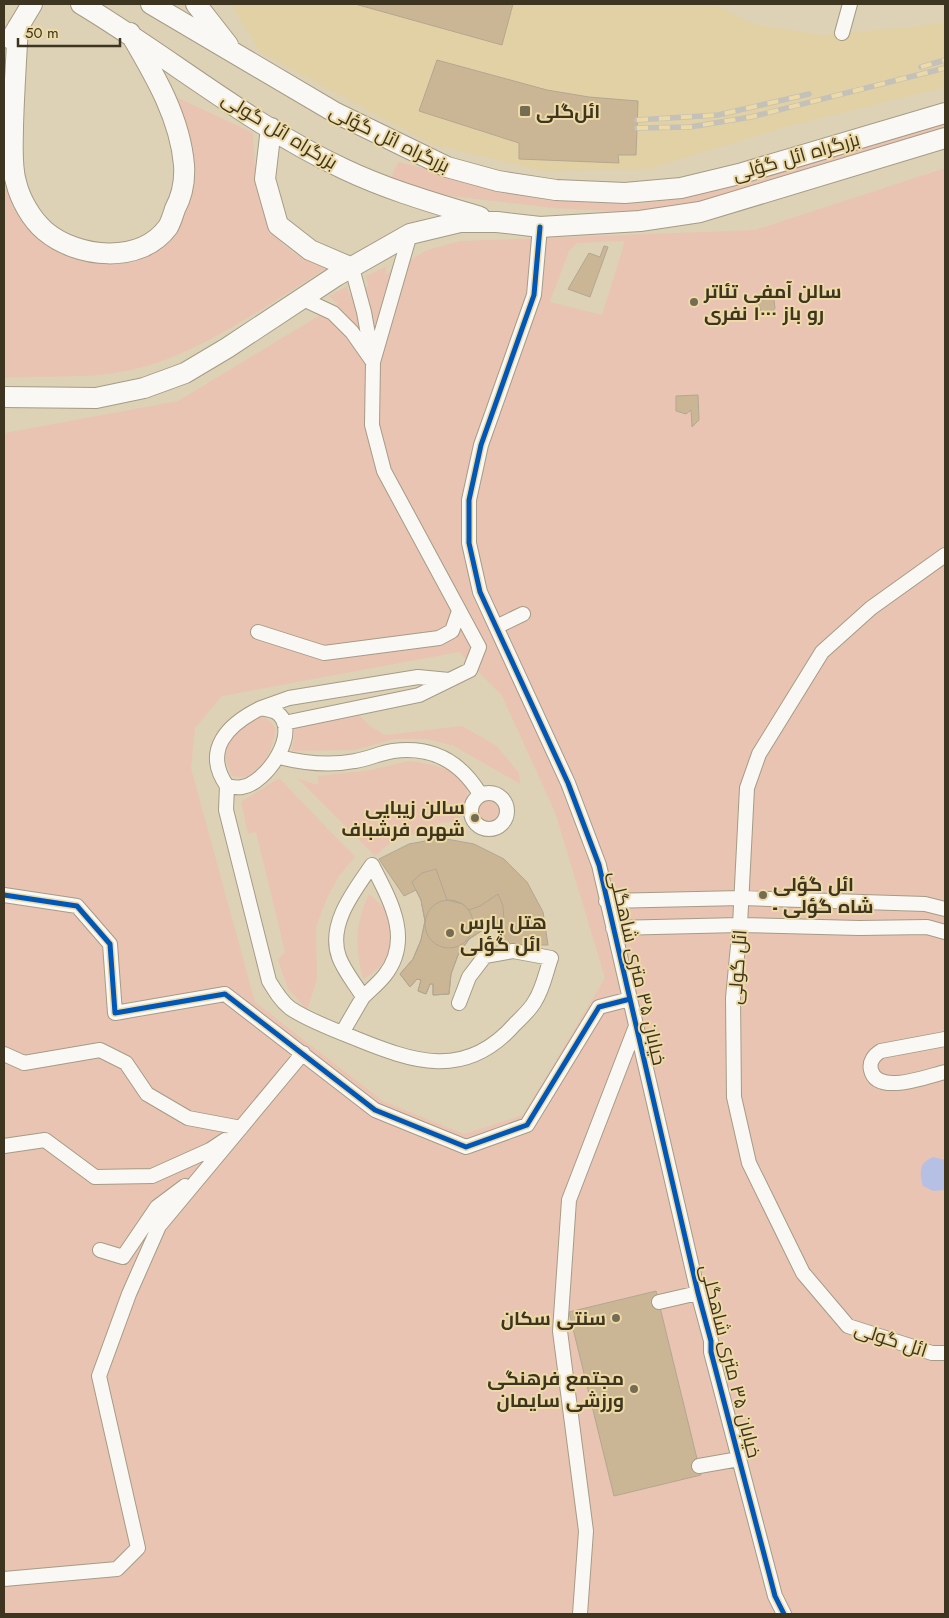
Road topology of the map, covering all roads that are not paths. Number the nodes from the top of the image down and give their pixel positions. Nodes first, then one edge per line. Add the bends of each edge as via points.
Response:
1 (81, 4) edge
2 (150, 4) edge
3 (196, 4) edge
4 (850, 4) edge
5 (31, 5) edge
6 (18, 27) junction
7 (130, 33) junction
8 (842, 33) dead end
9 (4, 51) edge
10 (237, 56) junction
11 (945, 113) edge
12 (271, 128) junction
13 (945, 138) edge
14 (497, 222) junction
15 (540, 227) junction
16 (410, 234) junction
17 (352, 268) junction
18 (303, 299) junction
19 (373, 362) junction
20 (4, 397) edge
21 (945, 556) edge
22 (459, 611) junction
23 (523, 614) dead end
24 (496, 626) junction
25 (258, 632) dead end
26 (450, 680) junction
27 (261, 708) junction
28 (284, 723) junction
29 (279, 757) junction
30 (227, 786) junction
31 (480, 794) dead end
32 (4, 895) edge
33 (742, 898) junction
34 (606, 901) junction
35 (945, 909) edge
36 (740, 925) junction
37 (613, 928) junction
38 (945, 932) edge
39 (363, 997) junction
40 (630, 999) junction
41 (459, 1003) dead end
42 (636, 1026) junction
43 (342, 1033) junction
44 (945, 1039) edge
45 (303, 1053) junction
46 (4, 1054) edge
47 (945, 1072) edge
48 (241, 1128) junction
49 (4, 1146) edge
50 (209, 1166) junction
51 (100, 1250) dead end
52 (698, 1294) junction
53 (659, 1302) dead end
54 (945, 1353) edge
55 (739, 1459) junction
56 (699, 1466) dead end
57 (4, 1579) edge
58 (580, 1614) edge
59 (784, 1614) edge

1 - 7 highway, بزرگراه ائل گولی
2 - 10 highway, بزرگراه ائل گؤلی
3 - 10 highway
4 - 8 street
5 - 6 highway
6 - 7 highway via 12,154 15,182 25,205 44,230 67,244 93,253 122,253 147,245 168,227 181,197 184,166 171,115 160,83
6 - 9 highway
7 - 12 highway, بزرگراه ائل گولی
10 - 11 highway, بزرگراه ائل گؤلی via 336,113 447,168 498,181 556,190 625,193 681,188
12 - 14 highway, بزرگراه ائل گولی via 344,169 414,197
12 - 17 highway via 265,179 278,225 310,250
13 - 15 highway, بزرگراه ائل گؤلی via 700,212 640,221
14 - 15 highway, بزرگراه ائل گؤلی
14 - 16 highway, بزرگراه ائل گؤلی via 460,222
15 - 24 street, خیابان ۳۵ متری شاهگلی via 534,295 482,445 469,500 470,543 480,592
16 - 17 highway, بزرگراه ائل گؤلی
16 - 19 street
17 - 18 highway, بزرگراه ائل گؤلی
17 - 19 street
18 - 19 street via 333,313 352,332
18 - 20 highway, بزرگراه ائل گؤلی via 185,373 144,388 96,398
19 - 22 street via 372,425 384,471
21 - 33 street, ائل گولی via 871,608 822,652 759,754 747,788
22 - 25 street via 452,631 439,638 324,653
22 - 26 street via 479,647 470,670
23 - 24 street
24 - 34 street, خیابان ۳۵ متری شاهگلی via 568,783 599,865
26 - 27 street via 418,677 289,698
26 - 28 street via 419,695
27 - 28 street via 276,712
27 - 30 street via 241,717 224,734 217,755 218,774
28 - 29 street
29 - 30 street via 264,774 244,788
29 - 31 street via 297,762 354,762 392,751 418,750 446,758 469,776
30 - 43 street via 226,810 269,981 291,1008
32 - 45 street via 77,906 110,944 115,1013 225,994
33 - 34 street
33 - 35 street via 925,904
33 - 36 street, ائل گولی
34 - 37 street, خیابان ۳۵ متری شاهگلی
36 - 37 street
36 - 38 street via 927,926
36 - 54 street, ائل گولی via 733,998 734,1097 749,1163 803,1273 848,1326 932,1353
37 - 40 street, خیابان ۳۵ متری شاهگلی
39 - 39 street via 386,974 396,954 399,932 391,903 372,865 345,905 337,933 338,956
39 - 43 street
40 - 42 street, خیابان ۳۵ متری شاهگلی
40 - 45 street via 599,1007 527,1125 466,1147 375,1110
41 - 43 street via 468,977 485,956 514,951 551,958 535,1001 504,1037 472,1058 417,1060
42 - 52 street, خیابان ۳۵ متری شاهگلی
42 - 58 street via 569,1200 560,1331 586,1531
44 - 47 street via 881,1050 871,1064 876,1080 887,1084
45 - 48 street
46 - 48 street via 24,1062 100,1050 126,1063 147,1094 188,1118
48 - 49 street via 210,1150 152,1176 95,1176 45,1140
48 - 50 street
50 - 51 street via 157,1207 122,1257
50 - 57 street via 159,1226 129,1294 99,1376 138,1548 116,1569
52 - 53 street
52 - 55 street, خیابان ۳۵ متری شاهگلی
55 - 56 street
55 - 59 street, خیابان ۳۵ متری شاهگلی via 775,1596

